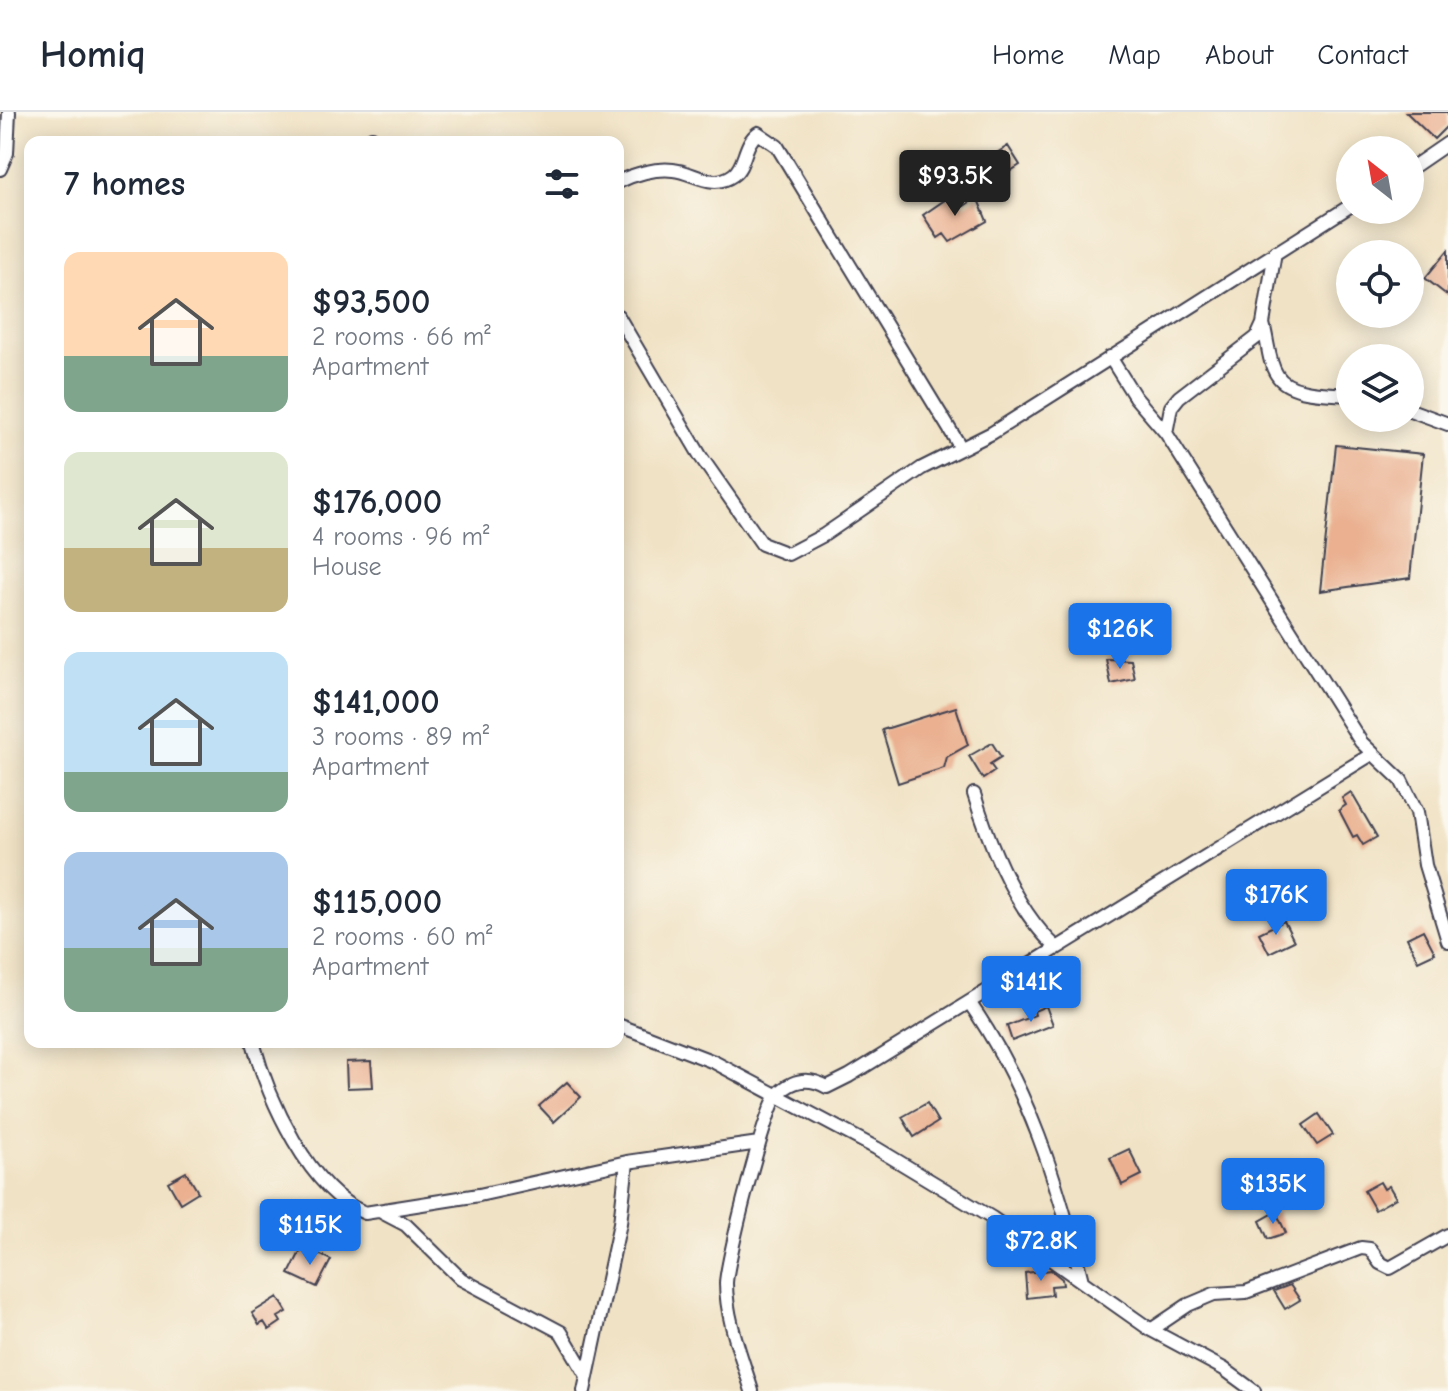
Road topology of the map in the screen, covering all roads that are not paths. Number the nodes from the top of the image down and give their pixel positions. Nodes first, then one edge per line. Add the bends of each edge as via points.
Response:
1 (9, 112) edge
2 (1448, 143) edge
3 (1424, 159) edge
4 (0, 169) edge
5 (624, 180) edge
6 (1336, 215) edge
7 (1275, 252) junction
8 (1263, 324) junction
9 (624, 326) edge
10 (1110, 357) junction
11 (1336, 394) edge
12 (1424, 415) edge
13 (1448, 424) edge
14 (1166, 433) junction
15 (961, 448) junction
16 (1372, 754) junction
17 (974, 794) dead end
18 (1448, 941) edge
19 (1057, 948) junction
20 (969, 1002) junction
21 (624, 1027) edge
22 (255, 1048) edge
23 (776, 1096) junction
24 (759, 1143) junction
25 (627, 1162) junction
26 (381, 1212) junction
27 (1448, 1235) edge
28 (1082, 1281) junction
29 (1151, 1330) junction
30 (587, 1376) junction
31 (584, 1391) edge
32 (752, 1391) edge
33 (1254, 1391) edge

1 - 4 street via 7,153
2 - 3 street
5 - 15 street via 661,170 715,182 725,179 736,173 750,139 758,133 767,136
6 - 7 street
7 - 8 street
7 - 10 street
8 - 11 street via 1275,373 1282,381
8 - 14 street via 1257,337 1179,397 1171,407
9 - 15 street via 701,457 762,544 776,552 800,548
10 - 14 street
10 - 15 street
12 - 13 street
14 - 16 street via 1285,617 1339,712
16 - 18 street via 1401,780 1417,812 1425,865
16 - 19 street
17 - 19 street via 1017,893
19 - 20 street
20 - 23 street via 833,1085 806,1079
20 - 28 street via 1033,1119 1062,1198
21 - 23 street via 714,1062
22 - 26 street via 270,1089 325,1187 348,1206
23 - 24 street
23 - 28 street via 941,1186
24 - 25 street
24 - 32 street via 726,1287
25 - 26 street
25 - 30 street via 620,1223
26 - 30 street via 406,1225 461,1279 561,1332
27 - 29 street via 1390,1268 1370,1249 1361,1248 1246,1292 1214,1294
28 - 29 street
29 - 33 street
30 - 31 street

